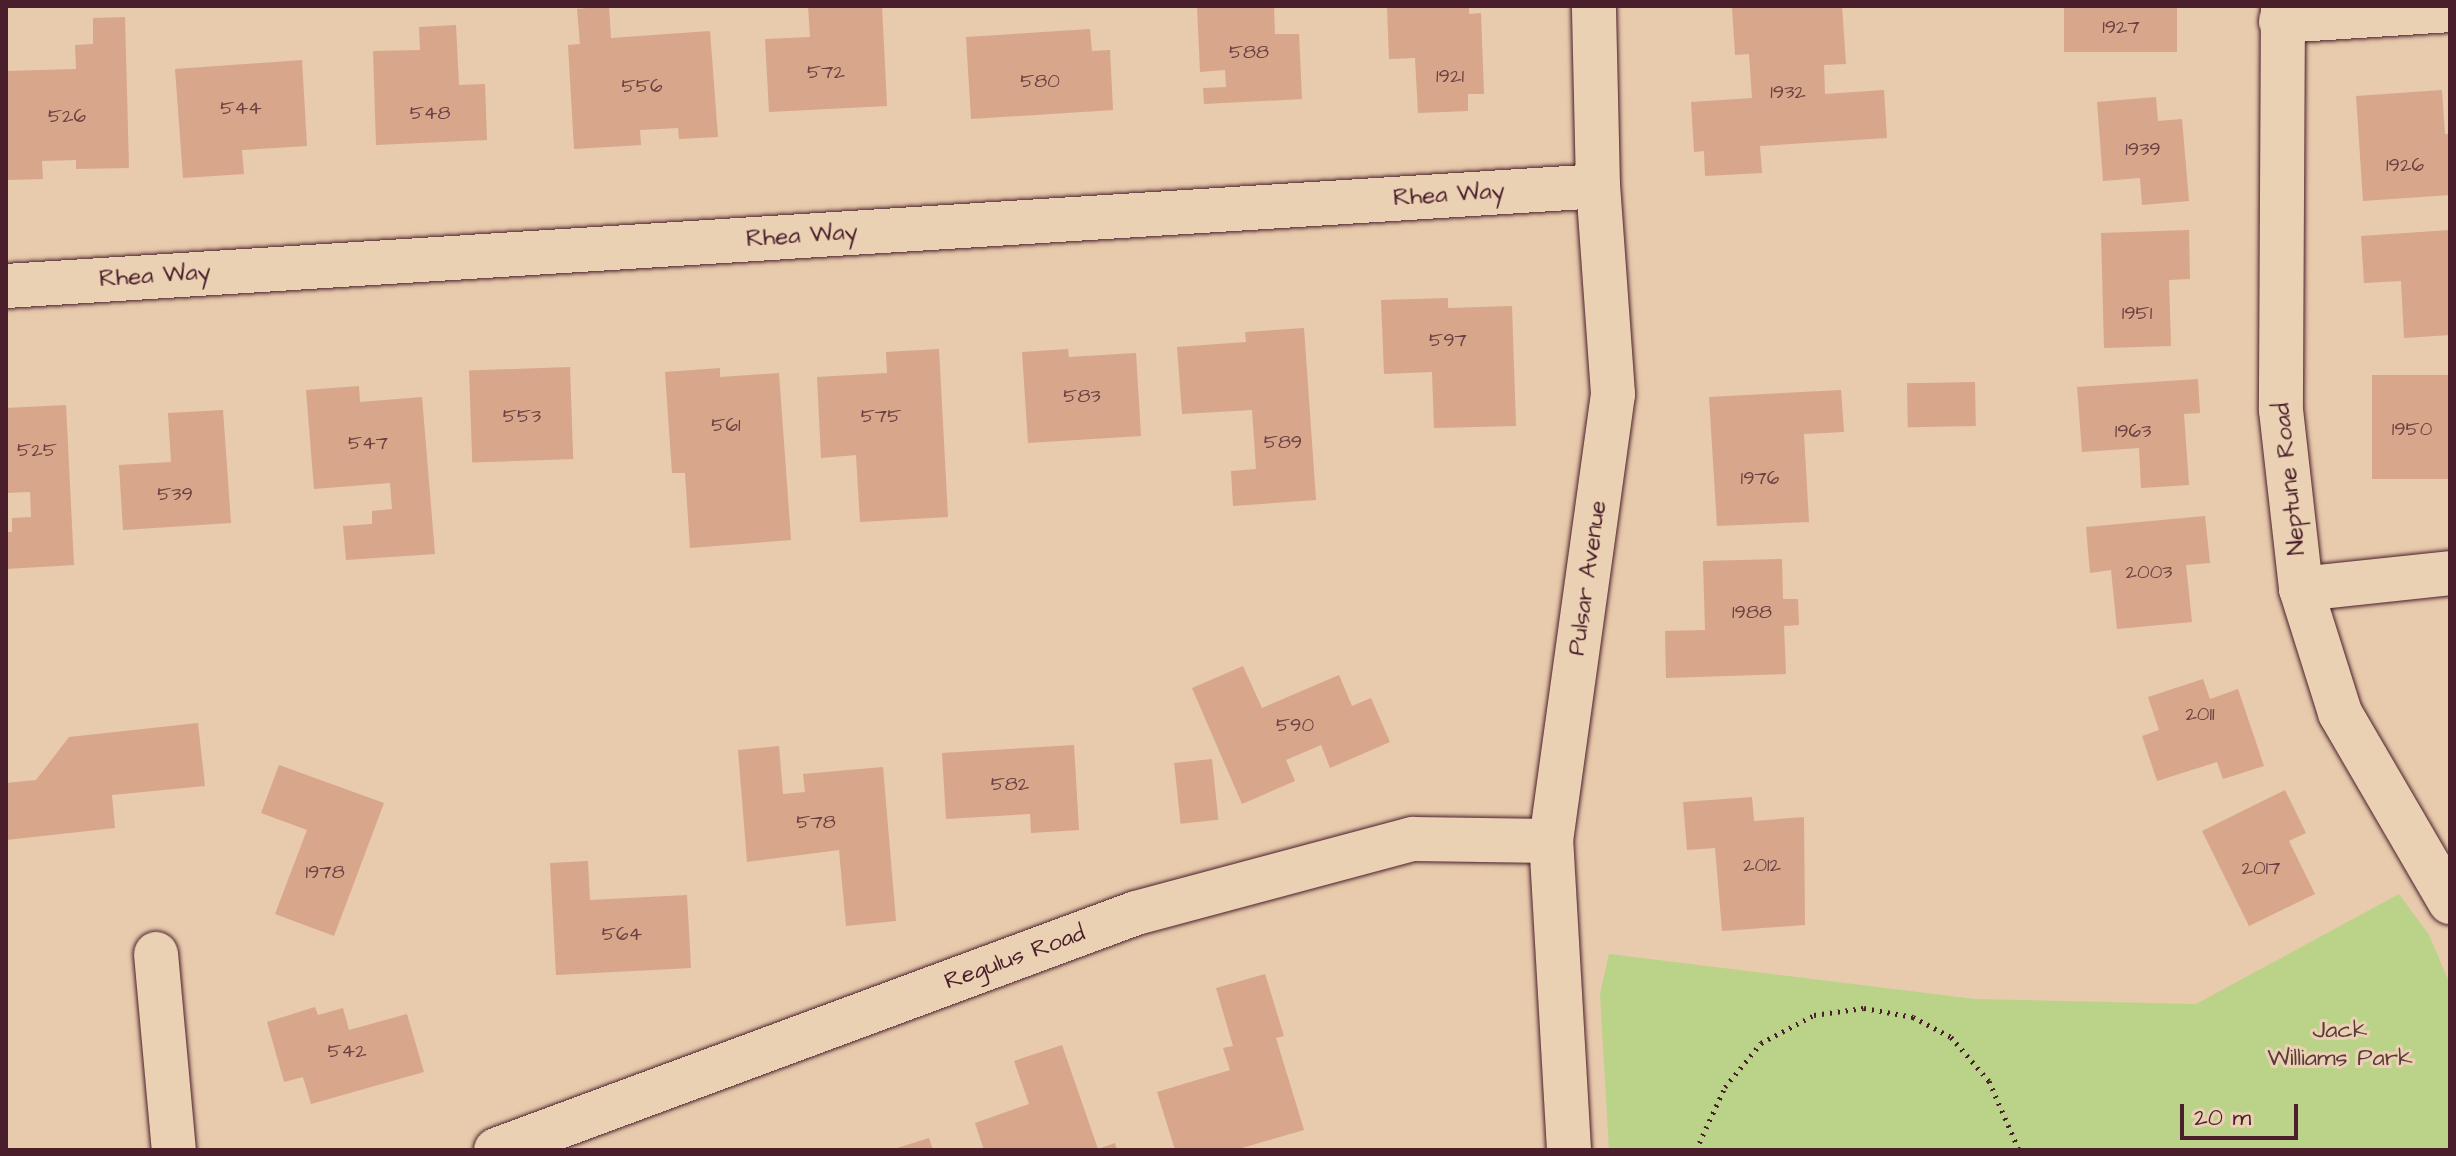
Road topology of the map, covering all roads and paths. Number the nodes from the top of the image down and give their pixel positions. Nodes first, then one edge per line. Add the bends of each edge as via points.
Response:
1 (1594, 6) edge
2 (2450, 10) edge
3 (2278, 11) edge
4 (1598, 186) junction
5 (6, 286) edge
6 (2450, 573) edge
7 (2301, 589) junction
8 (1551, 841) junction
9 (2450, 902) edge
10 (156, 954) dead end
11 (174, 1150) edge
12 (496, 1150) edge
13 (1569, 1150) edge
14 (1696, 1150) edge
15 (2019, 1150) edge

1 - 4 street, Pulsar Avenue
2 - 3 street
3 - 7 street, Neptune Road via 2281,410
4 - 5 street, Rhea Way
4 - 8 street, Pulsar Avenue via 1613,394
6 - 7 street
7 - 9 street, Neptune Road via 2340,713
8 - 12 street, Regulus Road via 1413,839 1136,913
8 - 13 street, Pulsar Avenue
10 - 11 street
14 - 15 path via 1725,1087 1761,1043 1814,1015 1864,1008 1913,1017 1951,1037 1989,1081

